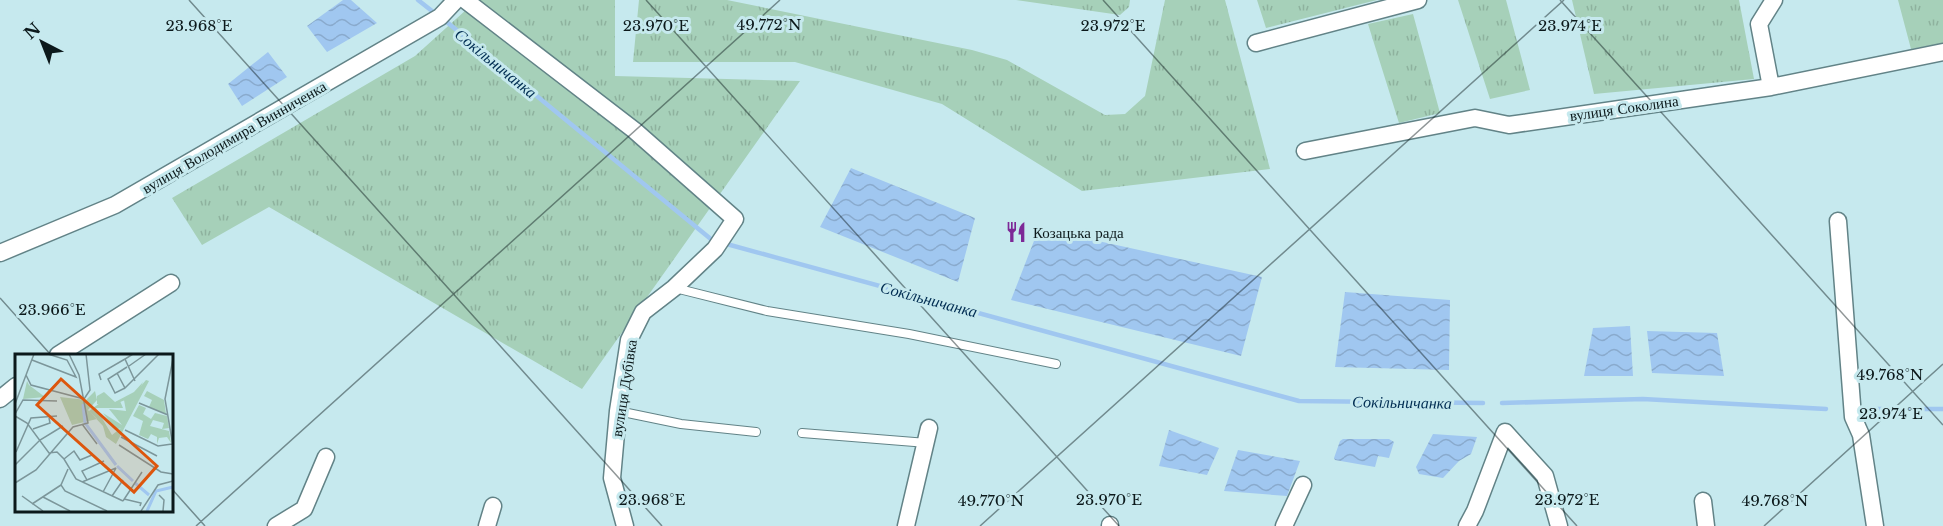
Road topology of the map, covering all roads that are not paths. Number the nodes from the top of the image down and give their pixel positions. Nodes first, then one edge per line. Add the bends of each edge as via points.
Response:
1 (456, 0) edge
2 (465, 0) edge
3 (1418, 0) edge
4 (1774, 0) edge
5 (1256, 43) dead end
6 (1943, 52) edge
7 (1771, 87) junction
8 (1305, 151) dead end
9 (1838, 221) dead end
10 (0, 253) edge
11 (171, 283) dead end
12 (674, 288) junction
13 (60, 354) edge
14 (1056, 364) dead end
15 (15, 387) edge
16 (0, 399) edge
17 (618, 411) junction
18 (756, 432) dead end
19 (802, 432) dead end
20 (928, 436) joint
21 (326, 457) dead end
22 (1303, 485) dead end
23 (1703, 501) dead end
24 (493, 506) dead end
25 (276, 526) edge
26 (487, 526) edge
27 (625, 526) edge
28 (906, 526) edge
29 (1284, 526) edge
30 (1467, 526) edge
31 (1559, 526) edge
32 (1706, 526) edge
33 (1875, 526) edge

1 - 10 street, вулиця Володимира Винниченка via 440,17 115,205
2 - 12 street, вулиця Дубівка via 634,130 735,219 718,245
3 - 5 street
4 - 7 street via 1759,24
6 - 7 street, вулиця Соколина
7 - 8 street, вулиця Соколина via 1509,125 1476,118
9 - 33 street via 1853,417 1861,435
11 - 13 street
12 - 14 lane via 767,311
12 - 17 street, вулиця Дубівка via 643,312 629,340
15 - 16 street
17 - 18 lane via 681,424
17 - 27 street, вулиця Дубівка via 612,478
19 - 20 lane
20 - 28 street
21 - 25 street via 304,509
22 - 29 street
23 - 32 street
24 - 26 street
30 - 31 street via 1505,432 1545,476

